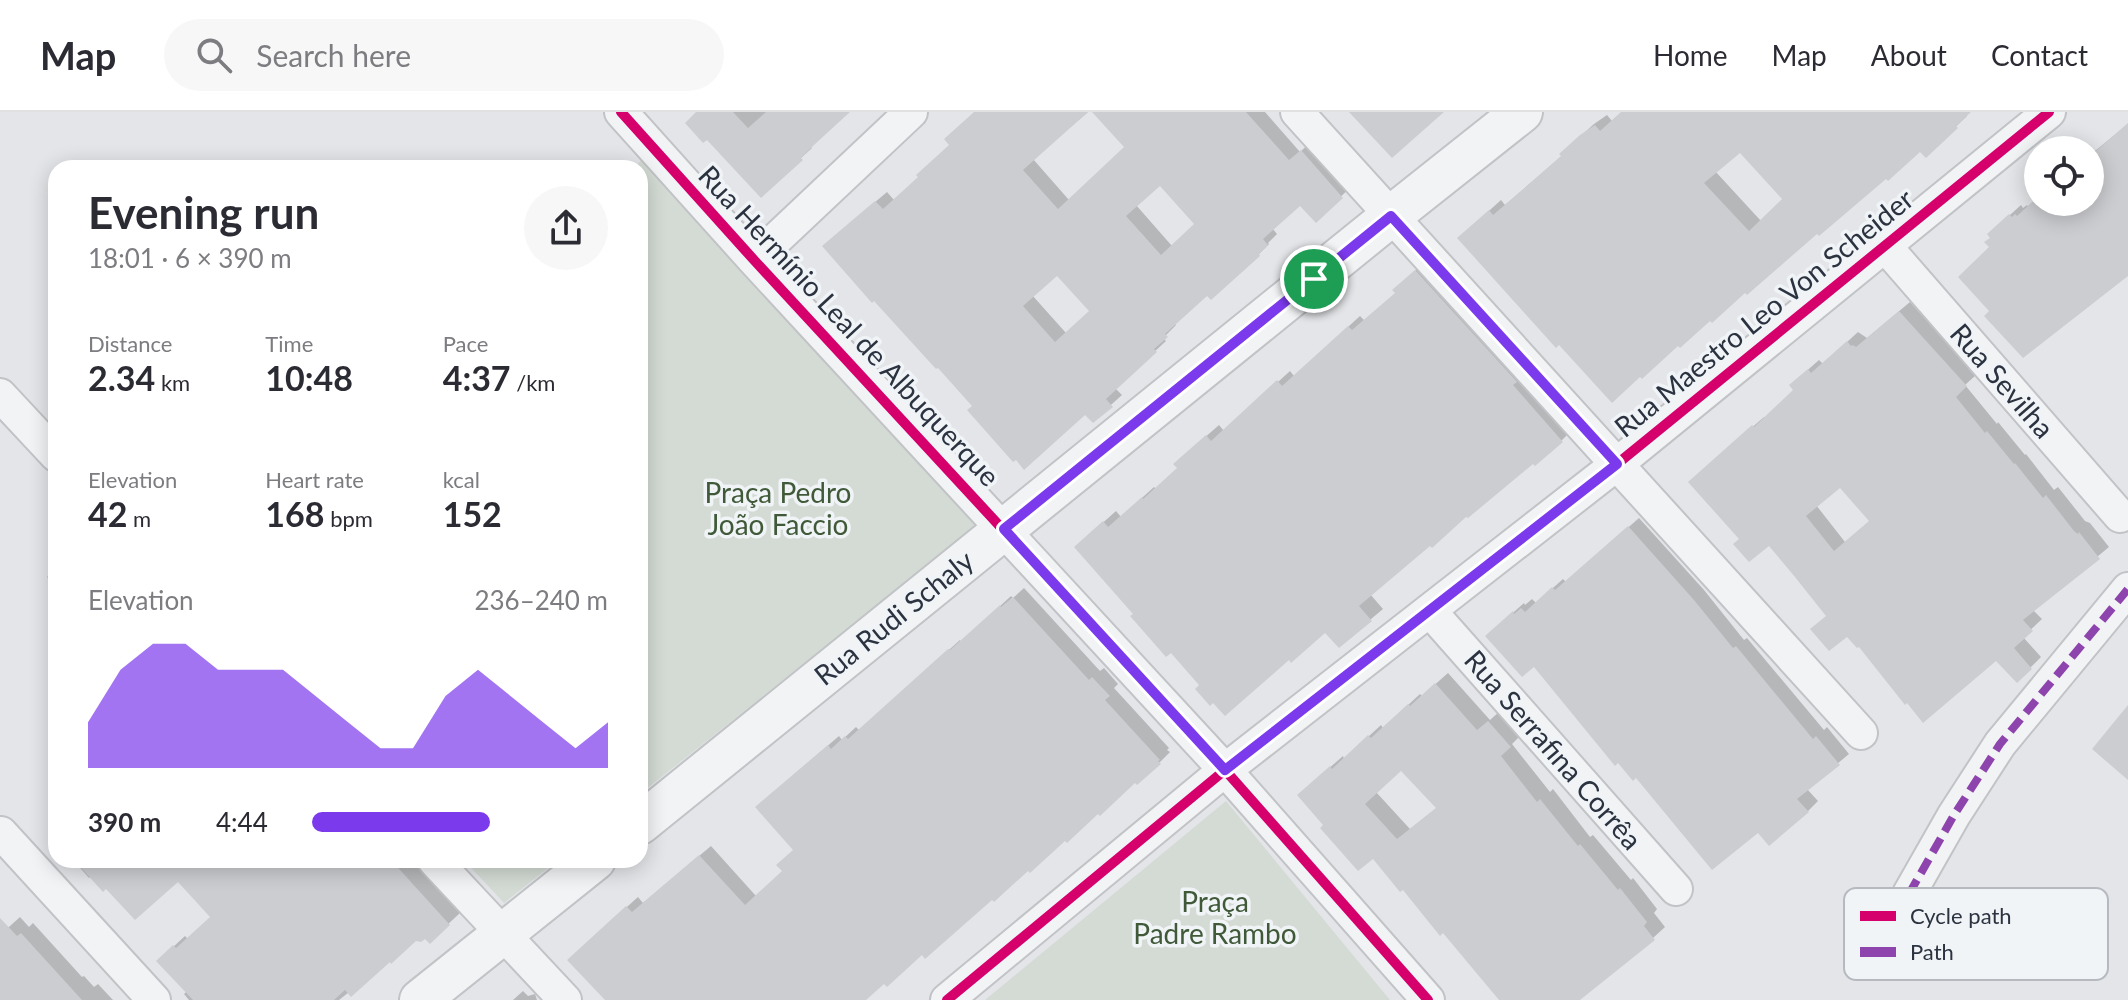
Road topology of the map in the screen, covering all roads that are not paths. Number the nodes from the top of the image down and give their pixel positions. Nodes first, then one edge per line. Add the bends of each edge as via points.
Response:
1 (621, 112) edge
2 (911, 112) edge
3 (1297, 112) edge
4 (1522, 112) edge
5 (2049, 112) edge
6 (1391, 216) junction
7 (1885, 246) junction
8 (754, 260) junction
9 (0, 395) edge
10 (48, 446) edge
11 (1617, 464) junction
12 (2120, 516) dead end
13 (1004, 529) junction
14 (2128, 589) edge
15 (1430, 611) junction
16 (1861, 733) dead end
17 (1225, 770) junction
18 (648, 818) edge
19 (1, 833) edge
20 (441, 868) edge
21 (585, 868) edge
22 (1912, 888) edge
23 (1676, 889) dead end
24 (503, 934) junction
25 (154, 1000) edge
26 (420, 1000) edge
27 (565, 1000) edge
28 (947, 1000) edge
29 (1428, 1000) edge

1 - 8 street, Rua Hermínio Leal de Albuquerque
2 - 8 street
3 - 6 street
4 - 6 street, Rua Rudi Schaly
5 - 7 street, Rua Maestro Leo Von Scheider
6 - 11 street
6 - 13 street, Rua Rudi Schaly
7 - 11 street, Rua Maestro Leo Von Scheider
7 - 12 street, Rua Sevilha
8 - 13 street, Rua Hermínio Leal de Albuquerque
9 - 10 street
11 - 15 street, Rua Maestro Leo Von Scheider
11 - 16 street
13 - 17 street, Rua Hermínio Leal de Albuquerque
13 - 18 street, Rua Rudi Schaly
14 - 22 street via 2000,744
15 - 17 street, Rua Maestro Leo Von Scheider
15 - 23 street, Rua Serrafina Corrêa
17 - 28 street, Rua Maestro Leo Von Scheider
17 - 29 street, Rua Hermínio Leal de Albuquerque
19 - 25 street
20 - 24 street
21 - 24 street
24 - 26 street
24 - 27 street

